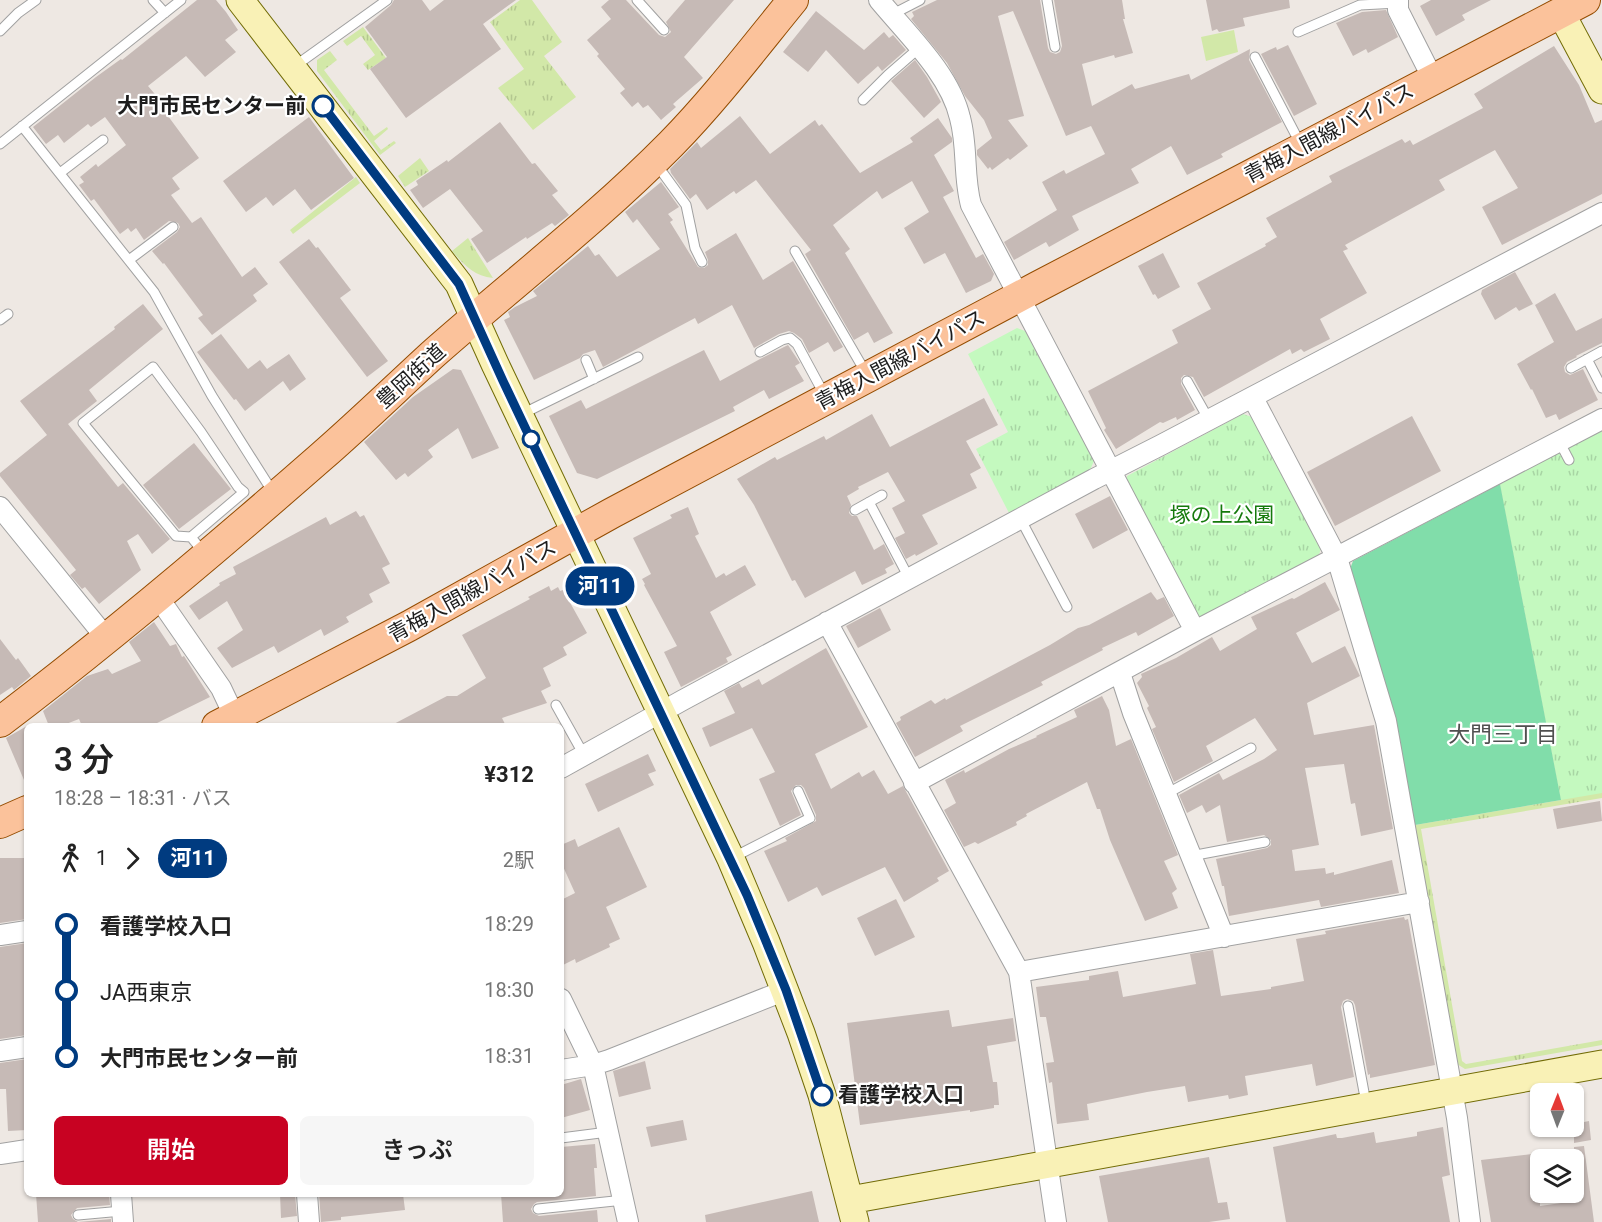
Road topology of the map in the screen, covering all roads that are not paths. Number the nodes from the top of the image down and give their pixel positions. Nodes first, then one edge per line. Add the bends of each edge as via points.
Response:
1 (36, 0) edge
2 (153, 0) edge
3 (181, 0) edge
4 (240, 0) edge
5 (387, 0) edge
6 (637, 0) edge
7 (793, 0) edge
8 (920, 0) edge
9 (1047, 0) edge
10 (1398, 1) edge
11 (1573, 6) edge
12 (885, 7) edge
13 (165, 13) junction
14 (664, 30) dead end
15 (0, 31) edge
16 (1298, 32) dead end
17 (1055, 47) dead end
18 (919, 48) junction
19 (1255, 57) dead end
20 (293, 68) junction
21 (1433, 79) junction
22 (1602, 90) edge
23 (863, 100) dead end
24 (22, 126) junction
25 (103, 140) dead end
26 (0, 144) edge
27 (1302, 147) junction
28 (654, 161) junction
29 (60, 173) junction
30 (1602, 213) edge
31 (173, 227) dead end
32 (795, 251) dead end
33 (129, 260) junction
34 (702, 262) dead end
35 (1019, 297) junction
36 (474, 317) junction
37 (1602, 351) edge
38 (760, 352) dead end
39 (638, 357) dead end
40 (586, 360) dead end
41 (1587, 360) junction
42 (1571, 368) dead end
43 (868, 377) junction
44 (594, 379) junction
45 (1187, 381) dead end
46 (1602, 388) edge
47 (1253, 398) junction
48 (827, 399) junction
49 (519, 416) junction
50 (1602, 419) edge
51 (1209, 420) junction
52 (1559, 441) junction
53 (1569, 460) dead end
54 (1111, 471) junction
55 (882, 495) dead end
56 (257, 500) junction
57 (869, 502) junction
58 (0, 507) edge
59 (855, 510) dead end
60 (1020, 518) junction
61 (576, 534) junction
62 (199, 546) junction
63 (1337, 558) junction
64 (909, 578) junction
65 (158, 597) junction
66 (1068, 607) dead end
67 (827, 622) junction
68 (1195, 631) junction
69 (107, 639) junction
70 (1120, 673) junction
71 (556, 705) dead end
72 (661, 713) junction
73 (1, 718) edge
74 (231, 723) edge
75 (1251, 748) dead end
76 (584, 756) junction
77 (564, 766) edge
78 (914, 783) junction
79 (798, 791) dead end
80 (1166, 794) junction
81 (24, 812) edge
82 (0, 823) edge
83 (1265, 842) dead end
84 (1191, 856) junction
85 (730, 859) junction
86 (1419, 902) junction
87 (24, 931) edge
88 (0, 934) edge
89 (1224, 937) junction
90 (1018, 972) junction
91 (786, 990) junction
92 (564, 1005) edge
93 (1348, 1006) dead end
94 (24, 1047) edge
95 (0, 1051) edge
96 (1602, 1064) edge
97 (593, 1065) junction
98 (564, 1070) edge
99 (1452, 1090) junction
100 (1366, 1106) junction
101 (608, 1132) junction
102 (564, 1138) edge
103 (24, 1150) edge
104 (0, 1154) edge
105 (1047, 1164) junction
106 (307, 1197) edge
107 (624, 1200) junction
108 (122, 1209) edge
109 (538, 1209) dead end
110 (853, 1211) edge
111 (78, 1215) dead end
112 (309, 1222) edge
113 (628, 1222) edge
114 (1056, 1222) edge
115 (1470, 1222) edge

1 - 15 lane
2 - 13 lane
3 - 13 lane
4 - 20 main road
5 - 20 lane
6 - 14 lane
7 - 28 main road, 豊岡街道 via 726,83
8 - 12 lane
9 - 17 lane
10 - 16 lane via 1360,5
10 - 21 street via 1398,10
11 - 21 main road, 青梅入間線バイパス
11 - 22 main road
12 - 18 street
13 - 24 lane
18 - 23 lane
18 - 35 street via 956,103 965,140 971,204
19 - 27 lane
20 - 36 main road via 459,284
21 - 27 main road, 青梅入間線バイパス
24 - 26 lane
24 - 29 lane
25 - 29 lane
27 - 35 main road, 青梅入間線バイパス
28 - 34 lane via 686,205
28 - 36 main road, 豊岡街道 via 523,279
29 - 33 lane
30 - 47 street
31 - 33 lane
32 - 43 lane
33 - 56 lane via 154,292 206,387
35 - 43 main road, 青梅入間線バイパス
35 - 54 street
36 - 49 main road
36 - 56 main road, 豊岡街道 via 336,444
37 - 41 lane
38 - 48 lane via 790,338
39 - 44 lane
40 - 44 lane
41 - 42 lane
41 - 46 lane
43 - 48 main road, 青梅入間線バイパス
44 - 49 lane
45 - 51 lane
47 - 51 street
47 - 63 street
48 - 61 main road, 青梅入間線バイパス
49 - 61 main road
50 - 52 street
51 - 54 street
52 - 53 lane
52 - 63 street
54 - 60 street
54 - 68 street
55 - 57 lane
56 - 62 main road, 豊岡街道
56 - 62 lane via 238,487 153,367 83,423 176,536
57 - 59 lane
57 - 64 lane
58 - 69 street
60 - 64 street
60 - 66 lane
61 - 72 main road
61 - 74 main road, 青梅入間線バイパス
62 - 65 main road, 豊岡街道
63 - 68 street
63 - 86 street via 1386,720
64 - 67 street
65 - 69 main road, 豊岡街道
65 - 74 street via 221,688
67 - 72 street
67 - 78 street
68 - 70 street
69 - 73 main road, 豊岡街道
70 - 78 street
70 - 80 street
71 - 76 lane
72 - 76 street
72 - 85 main road
75 - 80 lane
76 - 77 street
78 - 90 street
79 - 85 lane via 810,818
80 - 84 street
81 - 82 main road
83 - 84 lane
84 - 89 street
85 - 91 main road
86 - 89 street
86 - 99 street
87 - 88 street
89 - 90 street
90 - 105 street
91 - 97 street
91 - 110 main road via 822,1095
92 - 97 street
93 - 100 lane
94 - 95 street
96 - 99 main road
97 - 98 street
97 - 101 street
99 - 100 main road
99 - 115 street
100 - 105 main road
101 - 102 lane
101 - 107 street
103 - 104 street
105 - 110 main road
105 - 114 street
106 - 112 street
107 - 109 lane
107 - 113 street
108 - 111 lane

